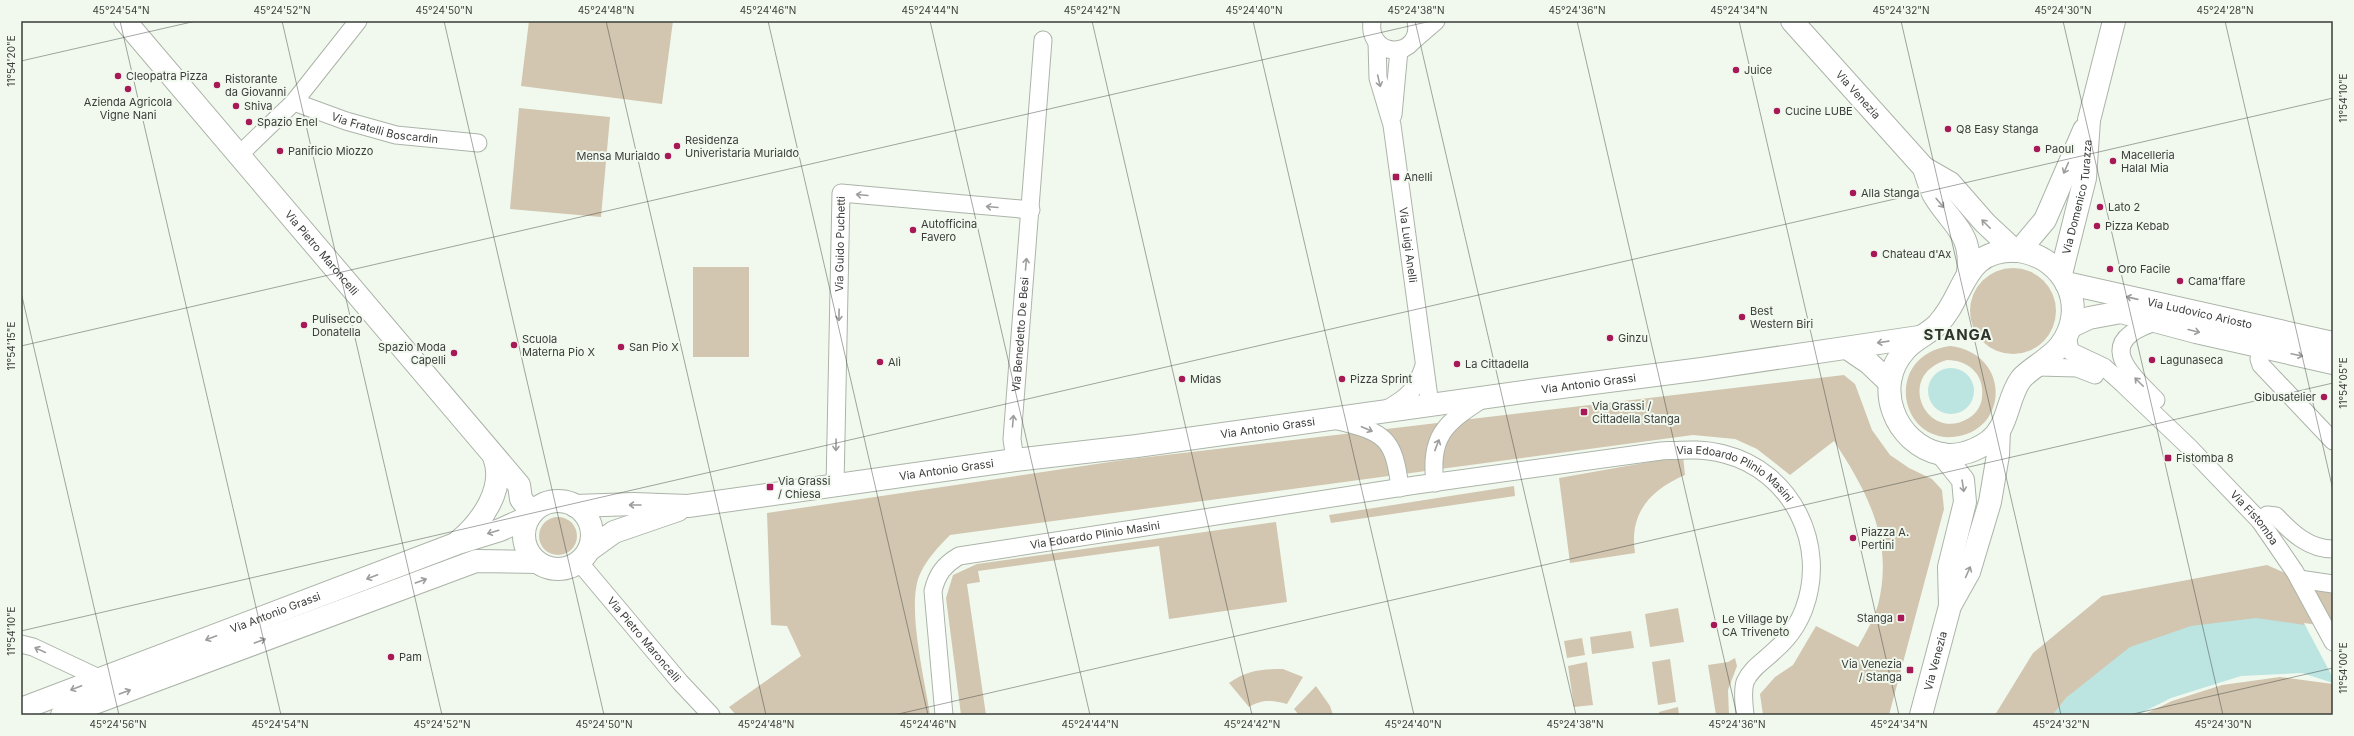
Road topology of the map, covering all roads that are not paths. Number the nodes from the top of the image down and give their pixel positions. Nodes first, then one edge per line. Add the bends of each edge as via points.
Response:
1 (125, 21) edge
2 (358, 21) edge
3 (1416, 21) edge
4 (1436, 21) edge
5 (1792, 21) edge
6 (2114, 21) edge
7 (1371, 28) edge
8 (1043, 40) dead end
9 (1414, 40) junction
10 (1399, 50) junction
11 (294, 102) junction
12 (2089, 120) junction
13 (1392, 125) junction
14 (478, 143) dead end
15 (240, 154) junction
16 (1924, 168) junction
17 (1031, 210) junction
18 (2017, 251) junction
19 (1968, 273) junction
20 (2063, 279) junction
21 (2156, 322) junction
22 (2070, 330) junction
23 (1920, 337) junction
24 (2333, 343) edge
25 (1847, 348) junction
26 (2262, 348) junction
27 (2333, 363) edge
28 (1425, 364) junction
29 (2038, 367) junction
30 (1889, 382) junction
31 (1486, 397) junction
32 (1430, 405) junction
33 (1382, 412) junction
34 (1330, 419) junction
35 (1999, 430) junction
36 (2333, 441) edge
37 (2188, 446) junction
38 (1942, 454) junction
39 (494, 457) junction
40 (1015, 460) junction
41 (1435, 483) junction
42 (519, 485) junction
43 (835, 486) junction
44 (1400, 488) junction
45 (565, 504) junction
46 (688, 506) junction
47 (531, 515) junction
48 (2260, 521) junction
49 (458, 543) junction
50 (2333, 548) edge
51 (584, 556) junction
52 (537, 562) junction
53 (2299, 578) junction
54 (2333, 584) edge
55 (1950, 606) junction
56 (2333, 642) edge
57 (21, 644) edge
58 (101, 679) junction
59 (21, 709) edge
60 (62, 715) edge
61 (711, 715) edge
62 (944, 715) edge
63 (1745, 715) edge
64 (1921, 715) edge

1 - 15 street, Via Pietro Maroncelli
2 - 11 street
3 - 9 street via 1417,31
4 - 9 street
5 - 16 street, Via Venezia
6 - 12 street, Via Domenico Turazza
7 - 10 street via 1390,50
7 -> 13 street, Via Luigi Anelli via 1378,78
8 - 17 street, Via Benedetto De Besi
9 - 10 street via 1408,47
10 - 13 street, Via Luigi Anelli
11 - 14 street, Via Fratelli Boscardin via 396,136
11 - 15 street
12 -> 18 street, Via Domenico Turazza via 2045,220
12 - 20 street, Via Domenico Turazza via 2085,178
13 - 28 street, Via Luigi Anelli
15 - 39 street, Via Pietro Maroncelli
18 -> 16 street, Via Venezia via 1985,223 1950,183
16 -> 19 street, Via Venezia via 1935,196 1965,238 1970,259
40 -> 17 street, Via Benedetto De Besi via 1012,439
17 -> 43 street, Via Guido Puchetti via 841,193
18 - 19 street via 1991,255 1981,260
18 - 20 street via 2031,253 2050,263
19 - 23 street via 1947,313 1937,326
20 - 22 street via 2074,308
24 -> 20 street, Via Ludovico Ariosto
21 - 22 street, Via Ludovico Ariosto via 2121,312 2089,318
21 -> 26 street, Via Ludovico Ariosto
37 -> 21 street, Via Fistomba via 2168,412 2124,364 2122,342 2140,327
22 - 29 street via 2059,347
22 - 37 street, Via Fistomba via 2070,351 2104,367
23 -> 25 street, Via Antonio Grassi
23 - 30 street via 1905,350 1895,364
25 - 30 street via 1869,363
25 - 31 street, Via Antonio Grassi
26 -> 27 street, Via Ludovico Ariosto
26 - 36 street via 2261,365
28 - 32 street, Via Luigi Anelli
28 - 33 street, Via Luigi Anelli via 1417,385 1403,400
29 - 35 street via 2022,378
29 - 37 street, Via Fistomba via 2077,368 2098,376 2167,438
30 - 38 street via 1892,410 1902,428 1917,443
31 - 32 street, Via Antonio Grassi
41 -> 31 street via 1435,446 1443,432 1461,413
32 - 33 street, Via Antonio Grassi
33 - 34 street, Via Antonio Grassi
34 - 40 street, Via Antonio Grassi
34 -> 44 street via 1368,428 1382,437 1396,462
35 - 38 street via 1983,445 1971,451
55 -> 35 street via 1969,572 1990,502 1998,455
37 - 48 street, Via Fistomba
38 -> 55 street via 1963,480 1965,502 1949,567
39 - 42 street, Via Pietro Maroncelli
39 - 49 street via 498,468 498,481 493,495 478,522
40 - 43 street, Via Antonio Grassi
41 - 44 street, Via Edoardo Plinio Masini
41 - 63 street, Via Edoardo Plinio Masini via 1689,449 1726,454 1743,460 1765,473 1786,493 1802,521 1811,549 1811,584 1803,610 1791,632 1749,675 1743,695
42 - 45 street via 532,486
42 - 47 street, Via Pietro Maroncelli via 521,499
43 - 46 street, Via Antonio Grassi
44 - 62 street, Via Edoardo Plinio Masini via 959,556 948,562 940,571 933,591
46 -> 45 street, Via Antonio Grassi
45 - 47 street via 543,505
45 - 51 street via 585,514 590,525 592,538
46 - 51 street, Via Antonio Grassi via 614,532
47 -> 49 street, Via Antonio Grassi via 500,530
47 - 52 street via 524,528 524,541 529,553
48 - 50 street via 2267,516 2276,516 2291,532 2315,547
48 - 53 street, Via Fistomba
49 -> 58 street, Via Antonio Grassi
51 - 52 street via 568,568 555,569
51 - 61 street, Via Pietro Maroncelli via 680,682
60 -> 52 street, Via Antonio Grassi via 476,561
53 - 54 street
53 - 56 street, Via Fistomba
55 - 64 street, Via Venezia
58 -> 57 street via 33,647
58 -> 59 street, Via Antonio Grassi

